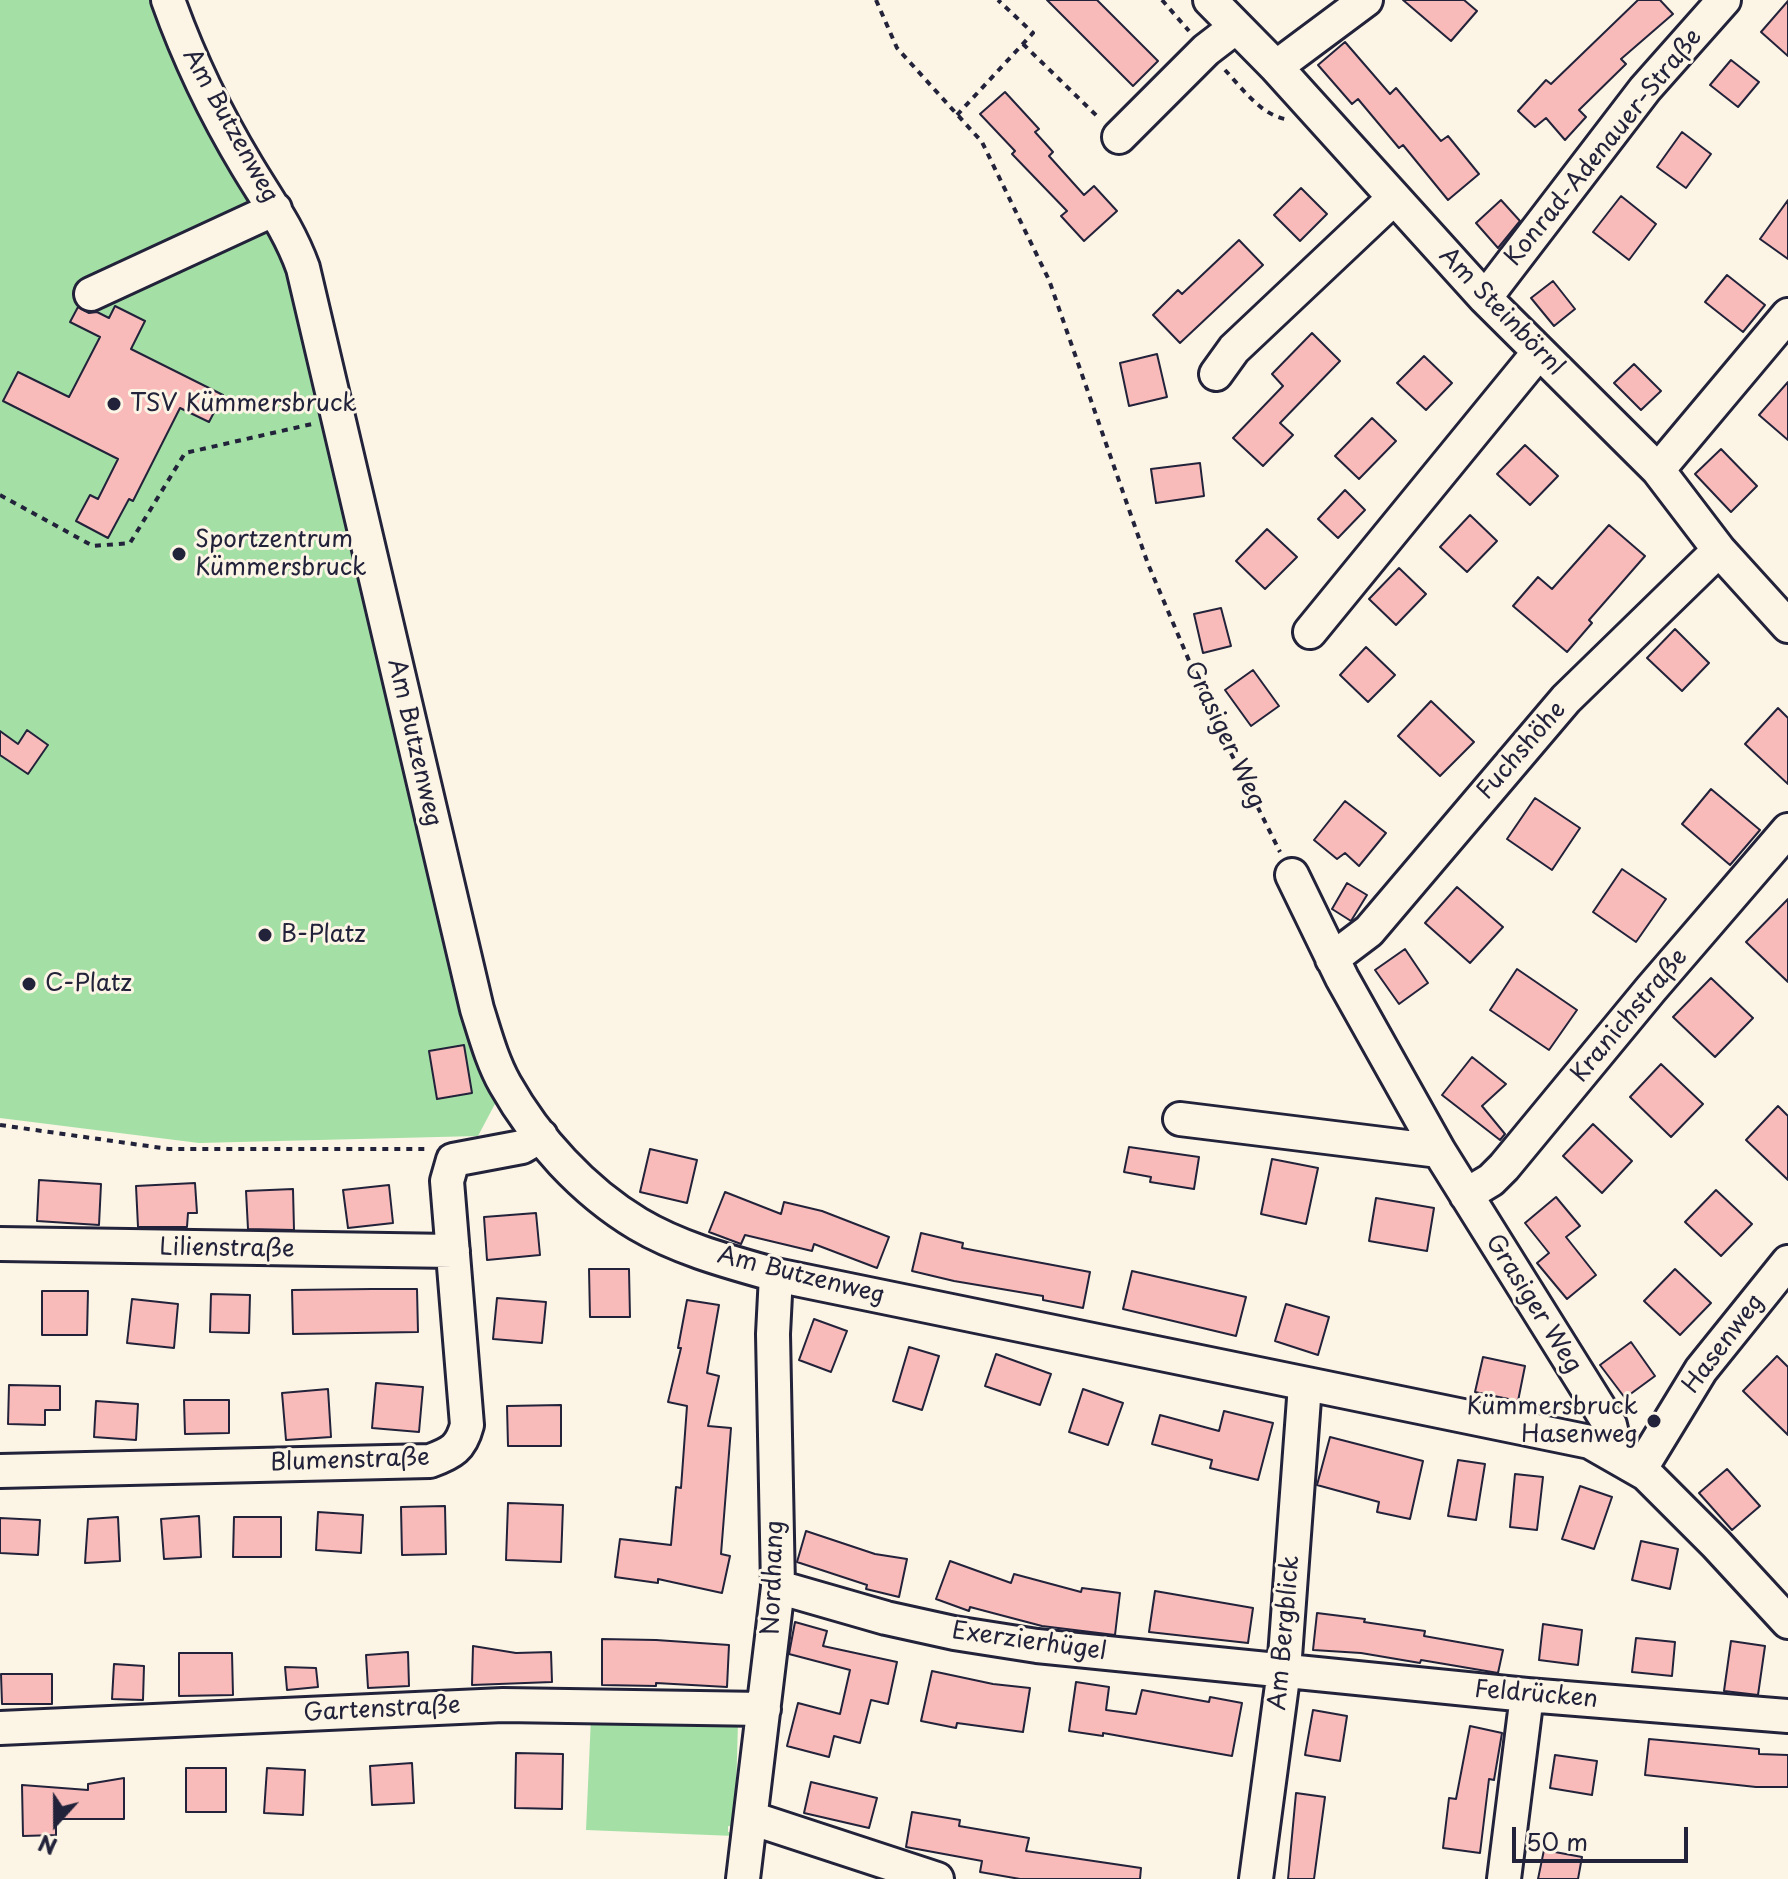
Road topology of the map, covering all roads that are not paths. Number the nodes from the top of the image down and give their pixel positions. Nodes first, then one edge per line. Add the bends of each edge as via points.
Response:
1 (168, 0) edge
2 (1210, 0) edge
3 (1366, 0) edge
4 (1724, 0) edge
5 (1236, 27) junction
6 (1276, 67) junction
7 (1119, 137) road end
8 (1394, 198) junction
9 (275, 209) junction
10 (91, 294) dead end
11 (1485, 298) junction
12 (1788, 315) edge
13 (1539, 352) junction
14 (1216, 374) dead end
15 (1658, 470) junction
16 (1719, 550) junction
17 (1788, 626) edge
18 (1310, 632) dead end
19 (1788, 830) edge
20 (1292, 875) road end
21 (1332, 959) junction
22 (1180, 1119) dead end
23 (541, 1136) junction
24 (1439, 1151) junction
25 (1466, 1195) junction
26 (0, 1244) edge
27 (453, 1251) junction
28 (1788, 1262) edge
29 (776, 1275) junction
30 (1305, 1385) junction
31 (1611, 1453) junction
32 (1640, 1470) junction
33 (0, 1471) edge
34 (778, 1587) junction
35 (1788, 1622) edge
36 (1284, 1670) junction
37 (1527, 1695) junction
38 (764, 1709) junction
39 (1788, 1716) edge
40 (0, 1728) edge
41 (751, 1818) junction
42 (743, 1879) edge
43 (937, 1879) edge
44 (1256, 1879) edge
45 (1504, 1879) edge

1 - 9 street, Am Butzenweg via 211,101
2 - 5 street, Am Steinbörnl
3 - 6 street
4 - 11 street, Konrad-Adenauer-Straße via 1645,89
5 - 6 street, Am Steinbörnl
5 - 7 street
6 - 8 street, Am Steinbörnl
8 - 11 street, Am Steinbörnl
8 - 14 street via 1234,349
9 - 10 street
9 - 23 street, Am Butzenweg via 303,268 477,1009 504,1082
11 - 13 street, Am Steinbörnl
12 - 15 street
13 - 15 street, Am Steinbörnl
13 - 18 street
15 - 16 street, Am Steinbörnl
16 - 17 street, Am Steinbörnl
16 - 21 street, Fuchshöhe via 1566,699 1369,931
19 - 25 street, Kranichstraße via 1504,1167
20 - 21 street, Grasiger Weg
21 - 24 street, Grasiger Weg
22 - 24 street
23 - 27 street, Blumenstraße via 522,1147 453,1160 447,1181
23 - 29 street, Am Butzenweg via 575,1176 639,1225
24 - 25 street, Grasiger Weg
25 - 31 street, Grasiger Weg via 1610,1425
26 - 27 street, Lilienstraße
27 - 33 street, Blumenstraße via 467,1425 452,1454 430,1461
28 - 32 street, Hasenweg via 1701,1370
29 - 30 street, Am Butzenweg
29 - 34 street, Nordhang
30 - 31 street, Am Butzenweg via 1590,1442
30 - 36 street, Am Bergblick
31 - 32 street, Am Butzenweg
32 - 35 street, Am Butzenweg
34 - 36 street, Exerzierhügel via 954,1633
34 - 38 street, Nordhang
36 - 37 street, Feldrücken
36 - 44 street, Am Bergblick
37 - 39 street, Feldrücken
37 - 45 street
38 - 40 street, Gartenstraße via 503,1705
38 - 41 street, Nordhang
41 - 42 street, Nordhang
41 - 43 street

